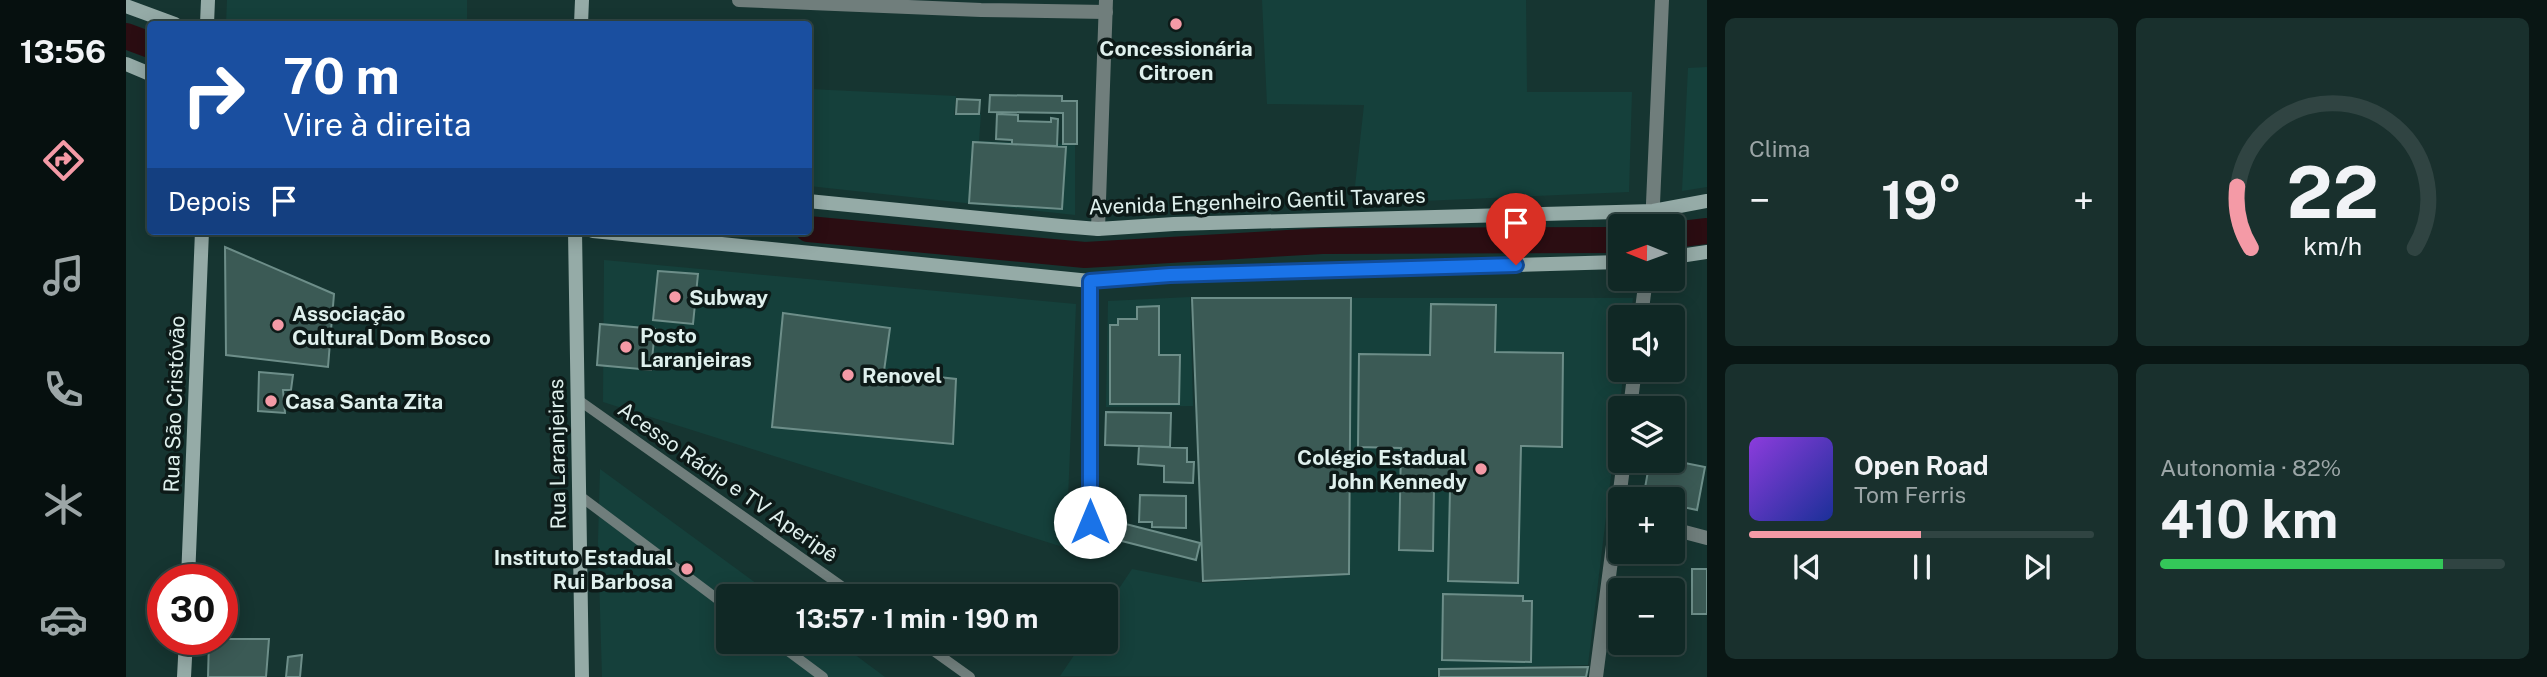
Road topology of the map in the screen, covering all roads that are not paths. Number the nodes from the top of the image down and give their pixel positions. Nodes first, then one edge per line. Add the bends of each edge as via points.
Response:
1 (208, 0) edge
2 (582, 0) edge
3 (739, 0) edge
4 (1662, 0) edge
5 (126, 6) edge
6 (1106, 6) edge
7 (167, 21) edge
8 (206, 21) edge
9 (581, 21) edge
10 (126, 64) edge
11 (147, 73) edge
12 (812, 201) edge
13 (1707, 201) edge
14 (1653, 214) edge
15 (1663, 214) edge
16 (1608, 218) edge
17 (1098, 229) junction
18 (202, 235) edge
19 (575, 235) edge
20 (633, 235) edge
21 (1707, 252) edge
22 (1685, 255) edge
23 (1608, 262) edge
24 (1090, 281) junction
25 (577, 399) junction
26 (580, 496) junction
27 (1090, 522) dead end
28 (1685, 532) edge
29 (1707, 538) edge
30 (189, 564) edge
31 (1612, 564) edge
32 (839, 584) edge
33 (716, 598) edge
34 (792, 654) edge
35 (938, 654) edge
36 (185, 655) edge
37 (184, 677) edge
38 (582, 677) edge
39 (823, 677) edge
40 (970, 677) edge
41 (1596, 677) edge

1 - 8 main road
2 - 9 main road
3 - 6 street via 981,10
4 - 14 street
5 - 7 main road
6 - 17 street
10 - 11 main road
12 - 17 main road, Avenida Engenheiro Gentil Tavares
13 - 15 main road, Avenida Engenheiro Gentil Tavares
16 - 17 main road, Avenida Engenheiro Gentil Tavares
18 - 30 main road, Rua São Cristóvão
19 - 25 main road, Rua Laranjeiras
20 - 24 main road
21 - 22 main road
23 - 24 main road
24 - 27 street
25 - 26 main road, Rua Laranjeiras
25 - 32 lane, Acesso Rádio e TV Aperipê
26 - 33 lane
26 - 38 main road, Rua Laranjeiras
28 - 29 street
31 - 41 street
34 - 39 lane
35 - 40 lane
36 - 37 main road

